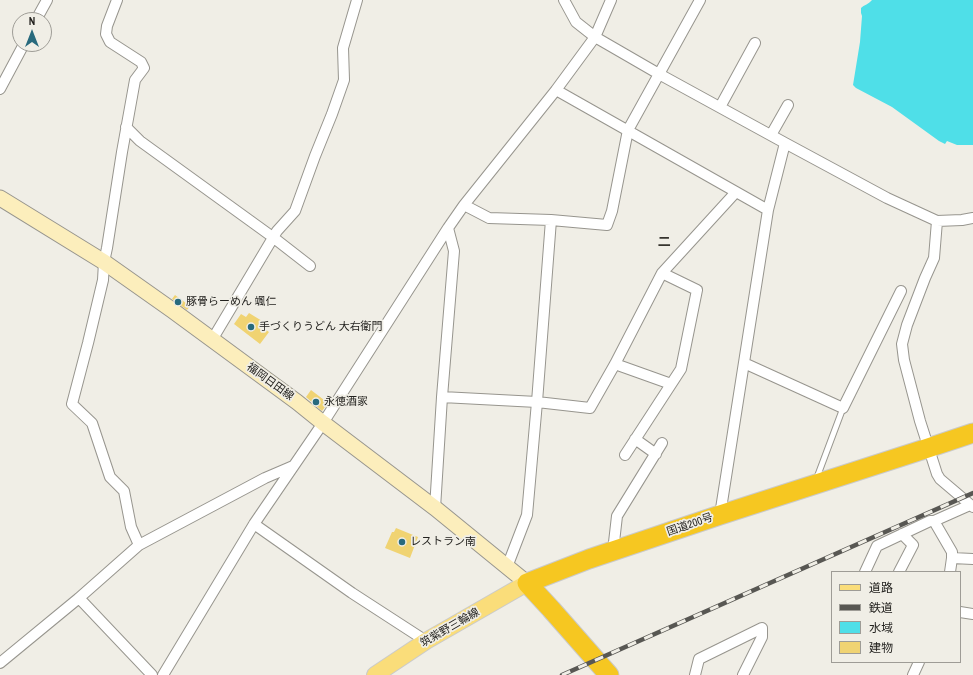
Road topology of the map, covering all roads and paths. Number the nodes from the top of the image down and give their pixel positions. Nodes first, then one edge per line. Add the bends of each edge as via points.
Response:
1 (47, 0) edge
2 (117, 0) edge
3 (357, 0) edge
4 (564, 0) edge
5 (611, 0) edge
6 (700, 0) edge
7 (40, 12) edge
8 (595, 37) junction
9 (755, 43) dead end
10 (20, 52) edge
11 (659, 74) junction
12 (0, 90) edge
13 (556, 90) junction
14 (788, 105) dead end
15 (720, 107) junction
16 (126, 127) junction
17 (628, 130) junction
18 (771, 135) junction
19 (785, 143) junction
20 (736, 192) junction
21 (0, 198) edge
22 (464, 205) junction
23 (768, 210) junction
24 (973, 218) edge
25 (551, 220) junction
26 (937, 222) junction
27 (448, 228) junction
28 (274, 238) junction
29 (104, 262) junction
30 (310, 266) dead end
31 (662, 273) junction
32 (901, 291) dead end
33 (212, 340) junction
34 (744, 363) junction
35 (615, 364) junction
36 (671, 384) junction
37 (442, 397) junction
38 (537, 402) junction
39 (843, 408) junction
40 (323, 423) junction
41 (973, 433) edge
42 (635, 440) junction
43 (662, 444) dead end
44 (928, 448) junction
45 (656, 454) junction
46 (625, 455) dead end
47 (293, 466) junction
48 (814, 484) junction
49 (972, 506) edge
50 (435, 508) junction
51 (720, 515) junction
52 (934, 521) junction
53 (254, 524) junction
54 (902, 534) junction
55 (139, 544) junction
56 (613, 551) junction
57 (952, 558) junction
58 (973, 558) edge
59 (507, 567) junction
60 (865, 571) edge
61 (900, 571) edge
62 (950, 571) edge
63 (526, 583) junction
64 (79, 598) junction
65 (961, 612) edge
66 (973, 614) edge
67 (426, 641) junction
68 (919, 663) edge
69 (0, 664) edge
70 (152, 675) edge
71 (163, 675) edge
72 (375, 675) edge
73 (608, 675) edge
74 (695, 675) edge
75 (742, 675) edge
76 (913, 675) edge

1 - 7 street
2 - 16 street via 106,34 110,42 141,62 144,68 135,80
3 - 28 street via 344,48 344,80 335,107 295,211
4 - 8 street via 576,22
5 - 8 street
6 - 11 street
8 - 11 street
8 - 13 street
9 - 15 street
10 - 12 street
11 - 15 street
11 - 17 street
13 - 17 street
13 - 22 street
14 - 18 street
15 - 18 street
16 - 28 street via 140,141
16 - 29 street
17 - 20 street
17 - 25 street via 607,225
18 - 19 street
19 - 23 street
19 - 26 street
20 - 23 street
20 - 31 street
21 - 29 main road, 福岡日田線
22 - 25 street via 489,218
22 - 27 street
23 - 34 street
24 - 26 street
25 - 38 street
26 - 44 street via 934,258 902,344
27 - 37 street via 454,251
27 - 40 street
28 - 30 street
28 - 33 street
29 - 33 main road, 福岡日田線
29 - 55 street via 103,280 72,404 92,423 110,477 124,491 131,528
31 - 35 street
31 - 36 street via 697,290 680,369
32 - 39 street
33 - 40 main road, 福岡日田線
34 - 39 street
34 - 51 street
35 - 36 street
35 - 38 street via 590,408
36 - 42 street
37 - 38 street
37 - 50 street
38 - 59 street via 526,515
39 - 48 lane
40 - 47 street
40 - 50 main road, 福岡日田線
41 - 44 highway, 国道200号
42 - 45 street
42 - 46 street
43 - 45 street
44 - 48 highway, 国道200号
44 - 49 street via 940,479
45 - 56 street via 617,516
47 - 53 street
47 - 55 street via 264,478
48 - 51 highway, 国道200号
49 - 52 street
50 - 59 main road, 福岡日田線
51 - 56 highway, 国道200号
52 - 54 street
52 - 57 street via 952,552
53 - 67 street
53 - 71 street
54 - 60 street via 877,546
54 - 61 street via 913,545
55 - 64 street
56 - 63 highway, 国道200号
57 - 58 street
57 - 62 street
59 - 63 main road, 福岡日田線
63 - 67 main road, 筑紫野三輪線
63 - 73 highway
64 - 69 street
64 - 70 street
65 - 66 street
67 - 72 main road, 筑紫野三輪線
68 - 76 street
74 - 75 street via 699,659 762,628 762,637

